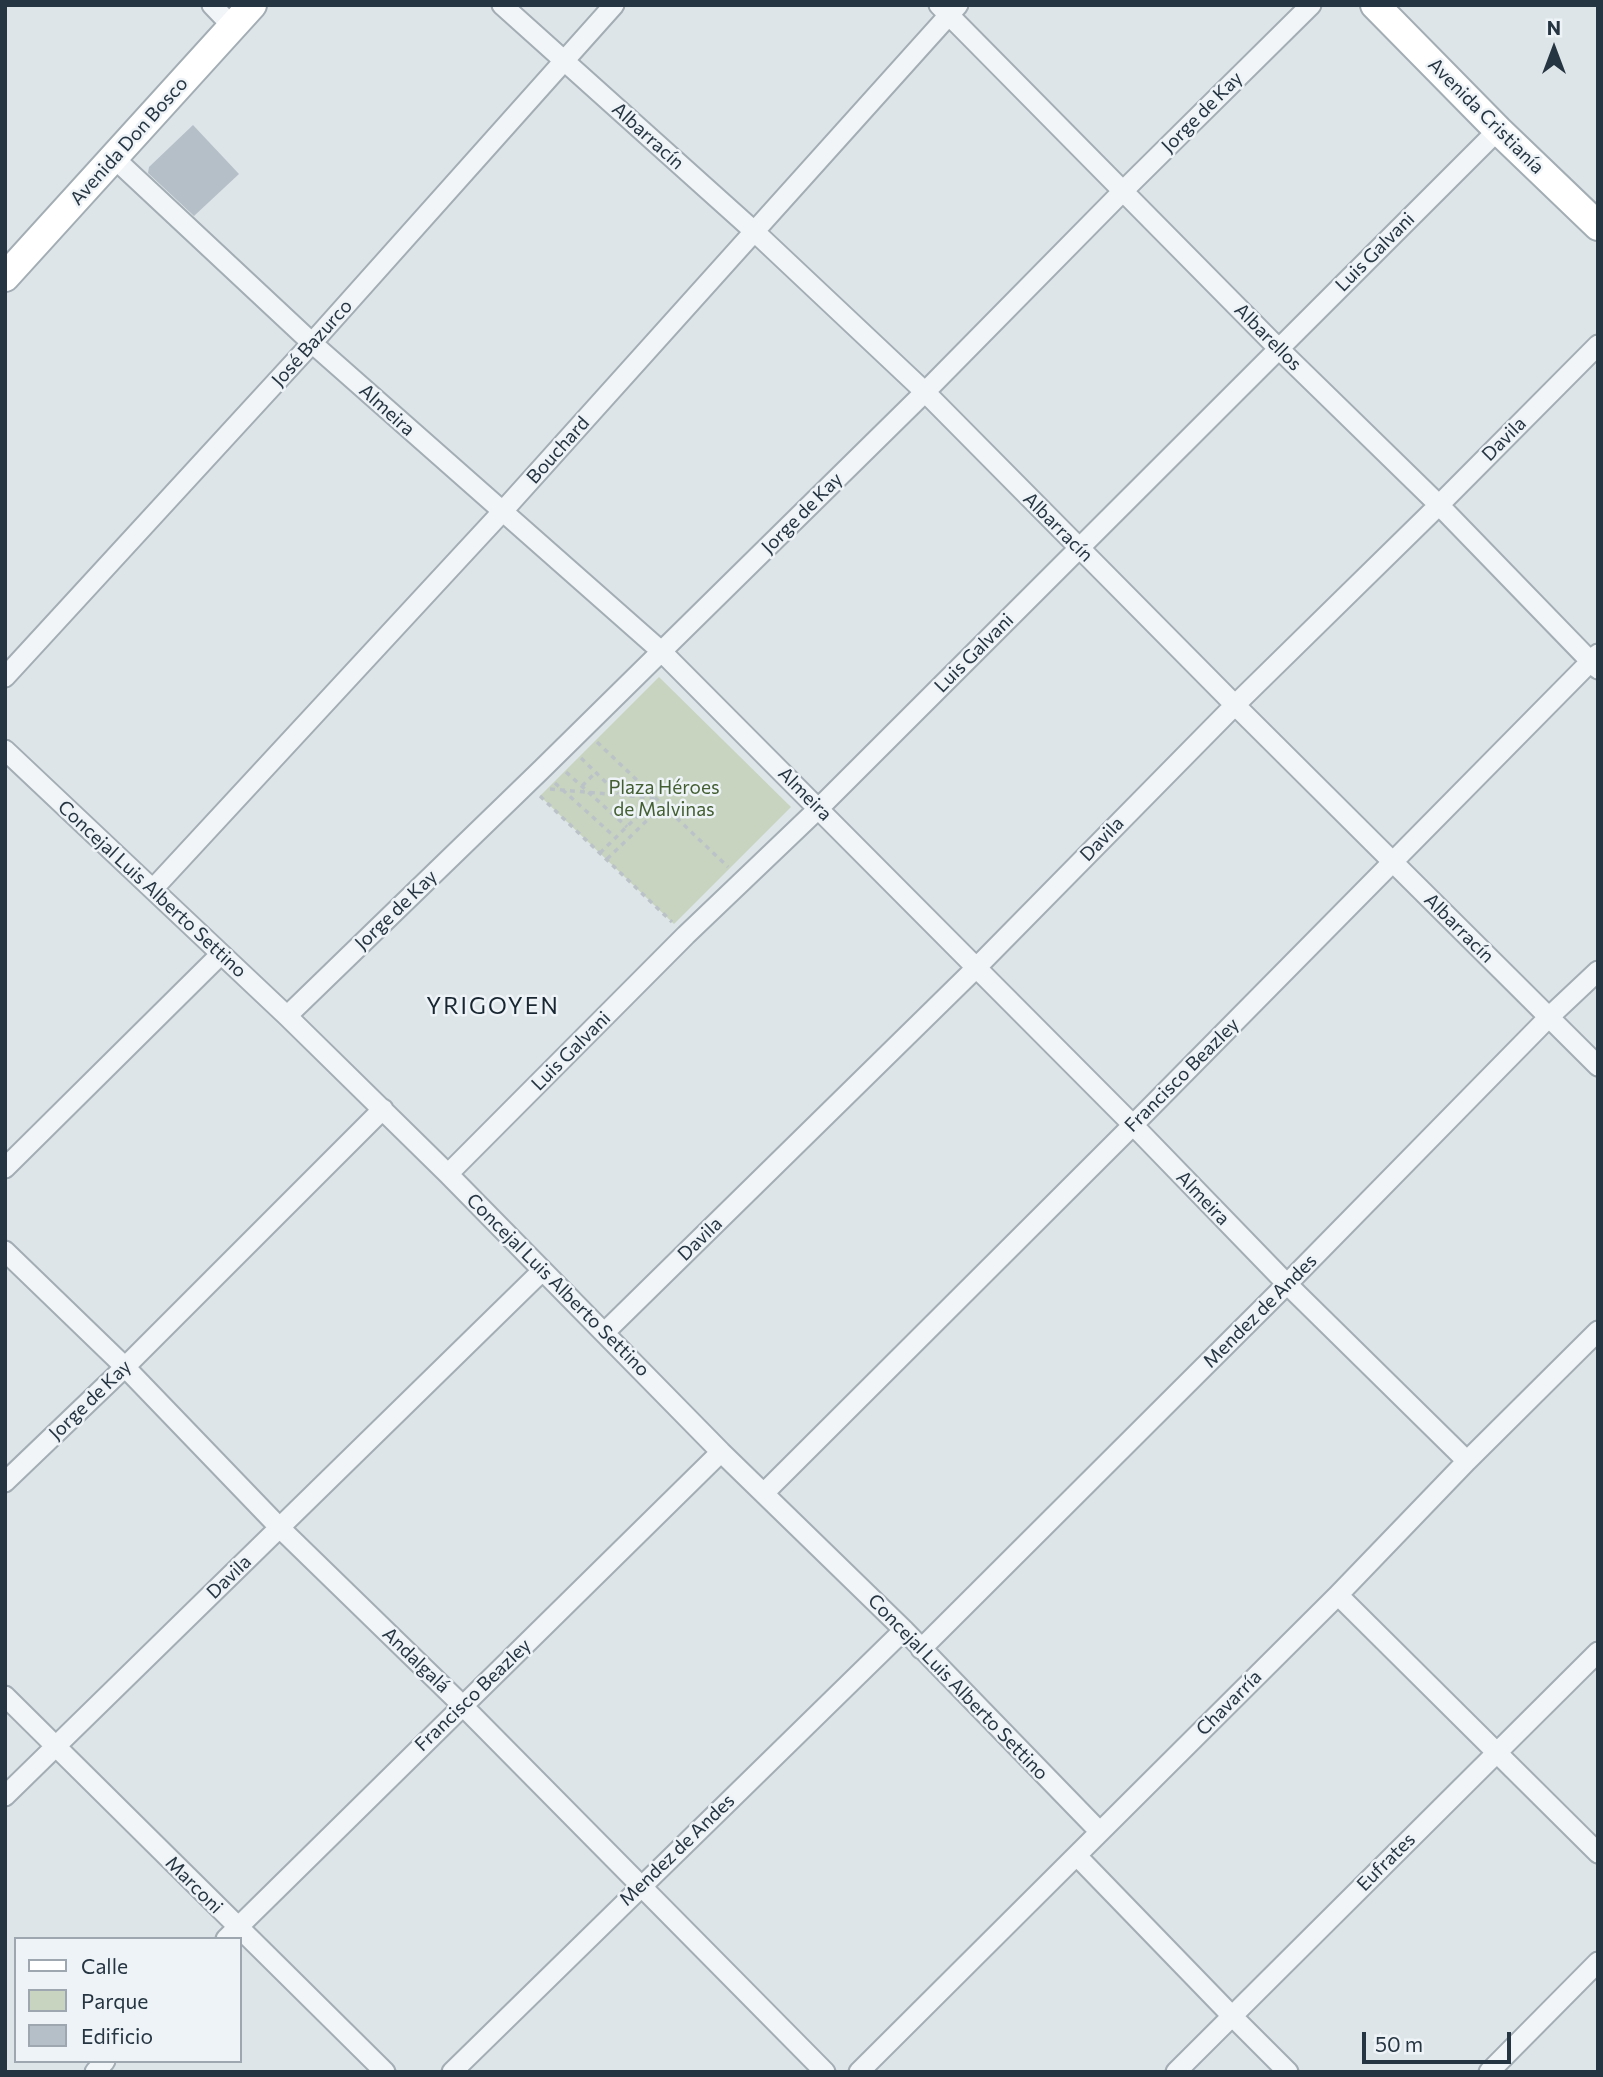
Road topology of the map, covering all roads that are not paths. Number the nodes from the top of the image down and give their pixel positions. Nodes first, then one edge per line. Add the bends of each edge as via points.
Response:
1 (212, 5) edge
2 (252, 5) edge
3 (502, 5) edge
4 (614, 5) edge
5 (1311, 5) edge
6 (1375, 5) edge
7 (949, 9) edge
8 (233, 27) junction
9 (563, 60) junction
10 (1498, 130) junction
11 (114, 158) junction
12 (1123, 191) junction
13 (1598, 226) edge
14 (755, 232) junction
15 (5, 277) edge
16 (312, 343) junction
17 (1598, 345) edge
18 (1278, 348) junction
19 (925, 391) junction
20 (1439, 505) junction
21 (502, 512) junction
22 (1079, 548) junction
23 (662, 652) junction
24 (1595, 661) edge
25 (5, 677) edge
26 (1235, 705) junction
27 (5, 750) edge
28 (819, 808) junction
29 (1393, 863) junction
30 (153, 889) junction
31 (221, 954) junction
32 (976, 968) junction
33 (1598, 971) edge
34 (287, 1017) junction
35 (1549, 1017) junction
36 (1598, 1066) edge
37 (383, 1109) junction
38 (1133, 1125) junction
39 (5, 1168) edge
40 (448, 1174) junction
41 (5, 1251) edge
42 (542, 1271) junction
43 (1287, 1284) junction
44 (1598, 1331) edge
45 (605, 1332) junction
46 (125, 1367) junction
47 (720, 1452) junction
48 (1467, 1461) junction
49 (5, 1482) edge
50 (764, 1493) junction
51 (280, 1528) junction
52 (1338, 1595) junction
53 (904, 1630) junction
54 (921, 1649) junction
55 (1598, 1652) edge
56 (5, 1696) edge
57 (462, 1705) junction
58 (55, 1746) junction
59 (1497, 1751) junction
60 (5, 1796) edge
61 (1100, 1832) junction
62 (1598, 1853) edge
63 (1077, 1856) junction
64 (640, 1886) junction
65 (231, 1933) edge
66 (242, 1943) edge
67 (1598, 1962) edge
68 (1232, 2016) junction
69 (385, 2072) edge
70 (452, 2072) edge
71 (825, 2072) edge
72 (859, 2072) edge
73 (1176, 2072) edge
74 (1288, 2072) edge
75 (1489, 2072) edge

1 - 8 street
2 - 8 main road, Avenida Don Bosco
3 - 9 street, Albarracín
4 - 9 street, José Bazurco
5 - 12 street, Jorge de Kay
6 - 10 main road, Avenida Cristianía
7 - 12 street, Albarellos
7 - 14 street, Bouchard
8 - 11 main road, Avenida Don Bosco
9 - 14 street, Albarracín
9 - 16 street, José Bazurco
10 - 13 main road, Avenida Cristianía
10 - 18 street, Luis Galvani
11 - 15 main road, Avenida Don Bosco
11 - 16 street, Almeira
12 - 18 street, Albarellos
12 - 19 street, Jorge de Kay
14 - 19 street, Albarracín
14 - 21 street, Bouchard
16 - 21 street, Almeira
16 - 25 street, José Bazurco
17 - 20 street, Davila
18 - 20 street, Albarellos
18 - 22 street, Luis Galvani
19 - 22 street, Albarracín
19 - 23 street, Jorge de Kay
20 - 24 street, Albarellos
20 - 26 street, Davila
21 - 23 street, Almeira
21 - 30 street, Bouchard
22 - 26 street, Albarracín
22 - 28 street, Luis Galvani
23 - 28 street, Almeira
23 - 34 street, Jorge de Kay
24 - 29 street, Francisco Beazley
26 - 29 street, Albarracín
26 - 32 street, Davila
27 - 30 street, Concejal Luis Alberto Settino
28 - 32 street, Almeira
28 - 40 street, Luis Galvani
29 - 35 street, Albarracín
29 - 38 street, Francisco Beazley
30 - 31 street, Concejal Luis Alberto Settino
31 - 34 street, Concejal Luis Alberto Settino
31 - 39 street
32 - 38 street, Almeira
32 - 45 street, Davila
33 - 35 street, Mendez de Andes
34 - 37 street, Concejal Luis Alberto Settino
35 - 36 street, Albarracín
35 - 43 street, Mendez de Andes
37 - 40 street, Concejal Luis Alberto Settino
37 - 46 street, Jorge de Kay
38 - 43 street, Almeira
38 - 50 street, Francisco Beazley
40 - 42 street, Concejal Luis Alberto Settino
41 - 46 street, Andalgalá
42 - 45 street, Concejal Luis Alberto Settino
42 - 51 street, Davila
43 - 48 street, Almeira
43 - 54 street, Mendez de Andes
44 - 48 street, Chavarría
45 - 47 street, Concejal Luis Alberto Settino
46 - 49 street, Jorge de Kay
46 - 51 street, Andalgalá
47 - 50 street, Concejal Luis Alberto Settino
47 - 57 street, Francisco Beazley
48 - 52 street, Chavarría
50 - 53 street, Concejal Luis Alberto Settino
51 - 57 street, Andalgalá
51 - 58 street, Davila
52 - 59 street
52 - 61 street, Chavarría
53 - 54 street, Concejal Luis Alberto Settino
53 - 64 street, Mendez de Andes
54 - 61 street, Concejal Luis Alberto Settino
55 - 59 street, Eufrates
56 - 58 street, Marconi
57 - 64 street, Andalgalá
57 - 65 street, Francisco Beazley
58 - 60 street, Davila
58 - 65 street, Marconi
59 - 62 street
59 - 68 street, Eufrates
61 - 63 street, Chavarría
63 - 68 street
63 - 72 street, Chavarría
64 - 70 street, Mendez de Andes
64 - 71 street, Andalgalá
66 - 69 street, Marconi
67 - 75 street
68 - 73 street, Eufrates
68 - 74 street

